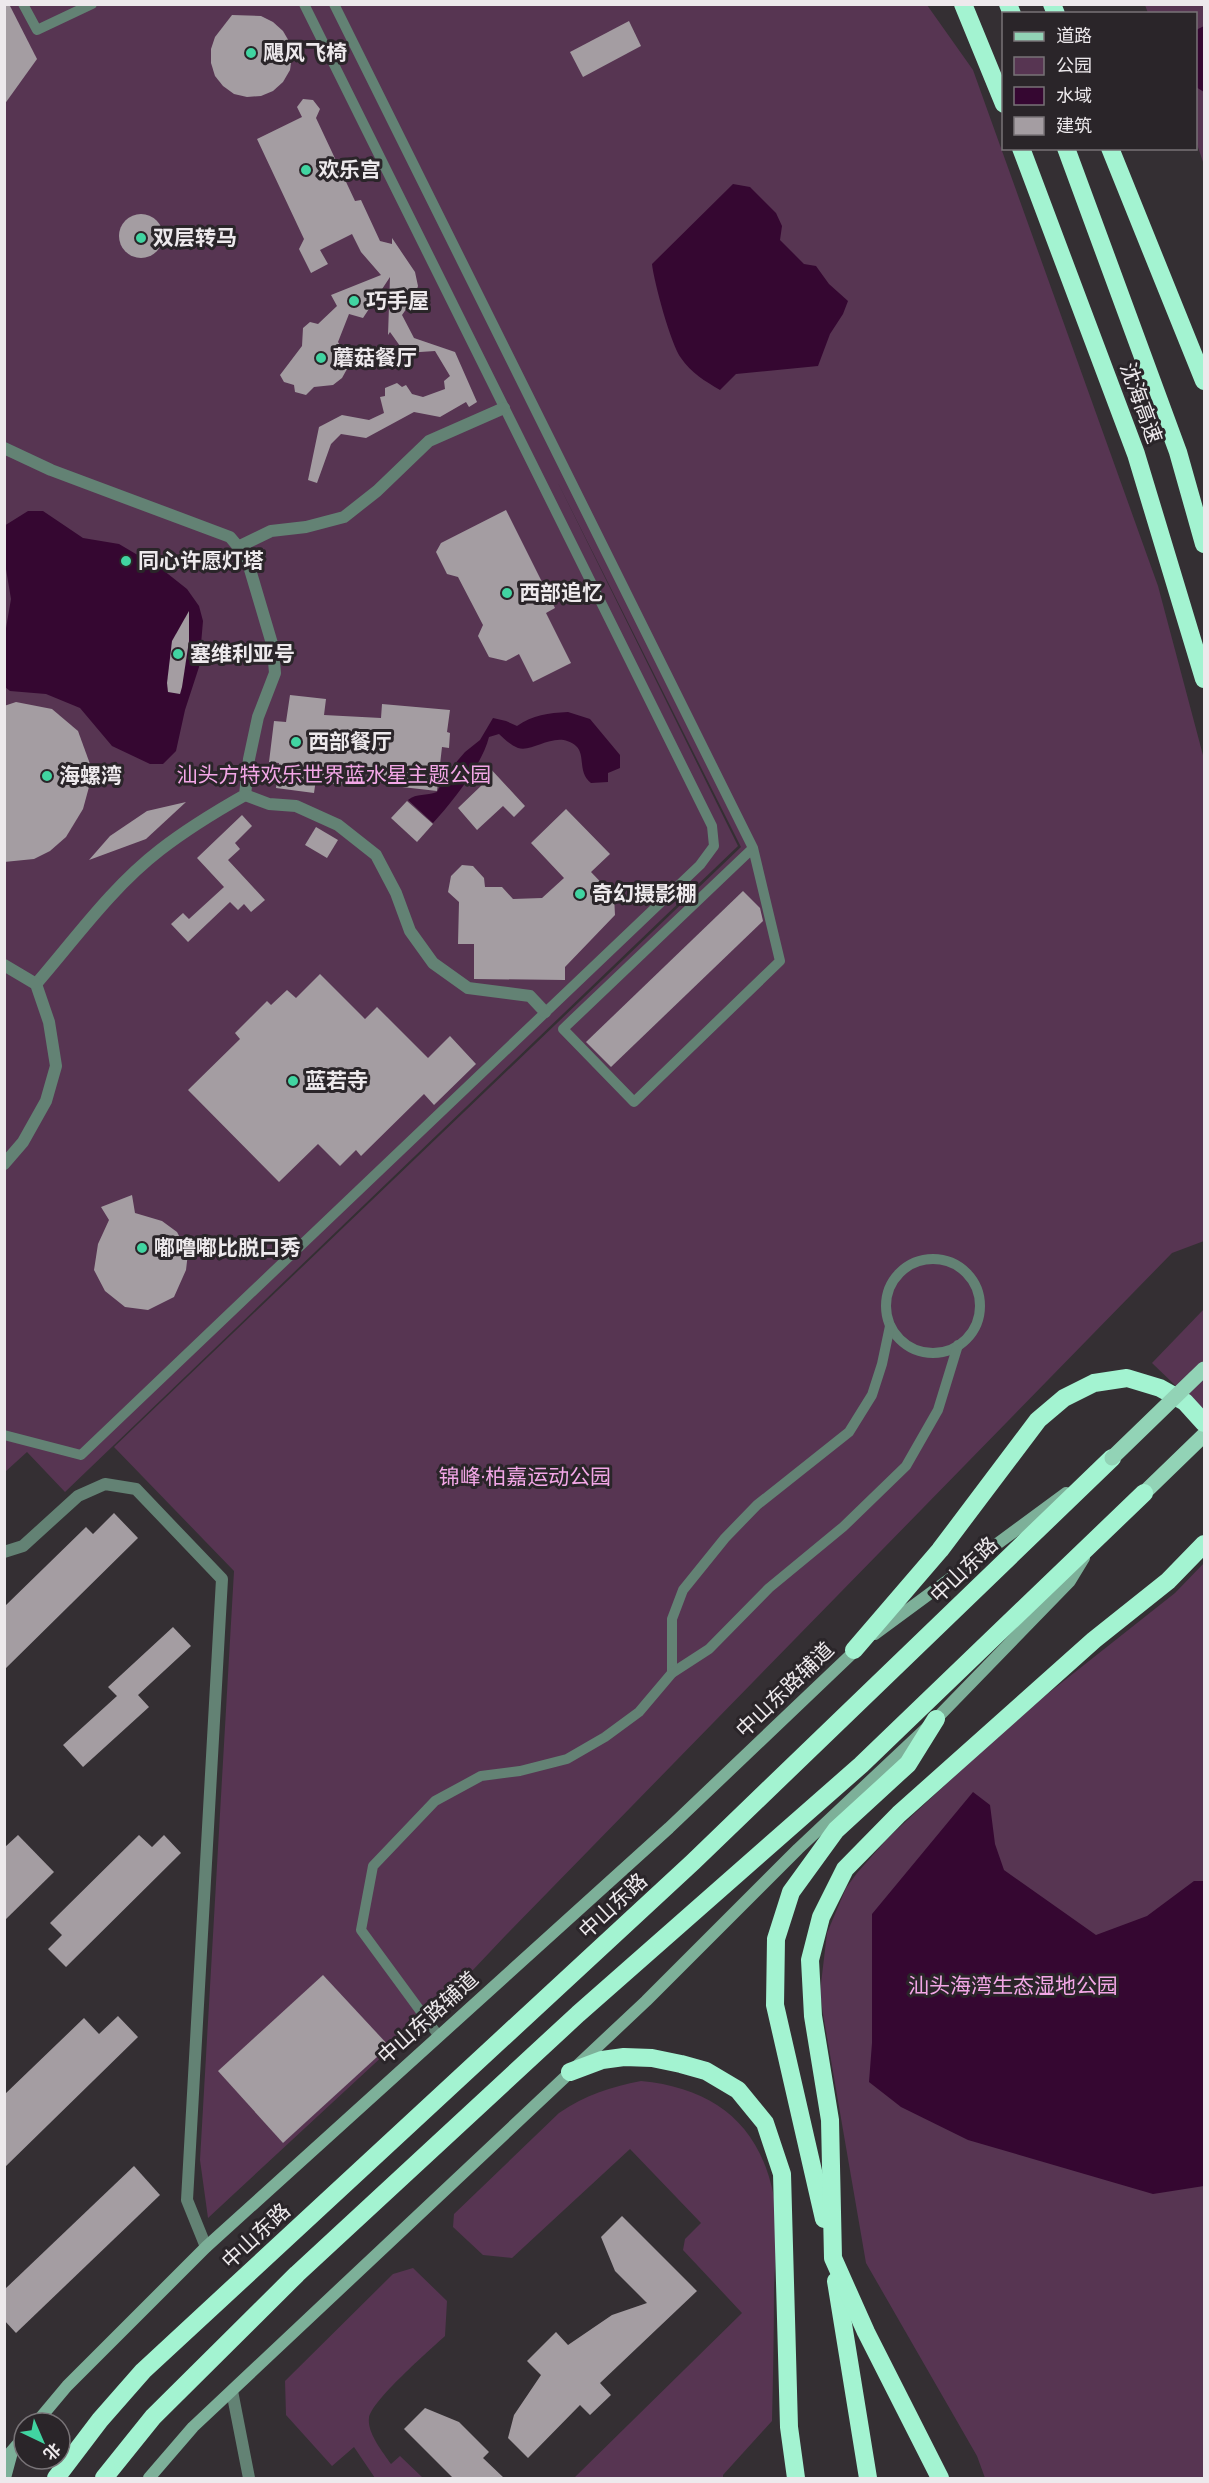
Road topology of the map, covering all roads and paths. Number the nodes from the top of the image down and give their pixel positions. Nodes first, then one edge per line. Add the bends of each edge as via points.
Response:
1 (23, 4) edge
2 (92, 4) edge
3 (304, 4) edge
4 (334, 4) edge
5 (963, 4) edge
6 (1002, 99) edge
7 (1021, 150) edge
8 (1067, 150) edge
9 (1111, 150) edge
10 (1204, 381) edge
11 (504, 408) junction
12 (4, 448) edge
13 (1204, 544) edge
14 (238, 547) junction
15 (1204, 679) edge
16 (245, 795) junction
17 (753, 848) junction
18 (4, 965) edge
19 (36, 984) junction
20 (545, 1012) junction
21 (4, 1164) edge
22 (890, 1326) junction
23 (958, 1345) junction
24 (1204, 1369) edge
25 (1204, 1423) edge
26 (1204, 1434) edge
27 (4, 1435) edge
28 (1112, 1458) junction
29 (1144, 1493) joint
30 (1097, 1536) junction
31 (1204, 1544) edge
32 (4, 1552) edge
33 (854, 1650) junction
34 (672, 1673) junction
35 (936, 1719) junction
36 (438, 2035) junction
37 (570, 2072) junction
38 (206, 2247) junction
39 (832, 2258) junction
40 (232, 2391) junction
41 (46, 2411) edge
42 (8, 2456) edge
43 (4, 2478) edge
44 (56, 2478) edge
45 (105, 2478) edge
46 (149, 2478) edge
47 (249, 2478) edge
48 (795, 2478) edge
49 (868, 2478) edge
50 (940, 2478) edge

1 - 2 lane via 38,30
3 - 11 lane
4 - 17 lane
5 - 6 highway
7 - 15 highway, 沈海高速 via 1136,454
8 - 13 highway, 沈海高速 via 1178,452
9 - 10 highway
11 - 14 street via 429,441 344,518 271,531
11 - 20 lane via 712,826 714,846 700,865
12 - 14 street via 51,470 230,537
14 - 16 street via 246,556 273,647 275,673 258,717
16 - 19 street via 158,851 110,898
16 - 20 street via 269,804 296,806 338,825 376,855 396,892 410,931 433,963 468,988 530,996
17 - 17 lane via 563,1029 634,1102 780,961
18 - 19 street
19 - 21 street via 49,1022 56,1066 46,1101 24,1142
20 - 27 lane via 81,1455
22 - 23 lane via 899,1339 928,1353 944,1352
22 - 23 lane via 885,1311 886,1295 893,1280 916,1261 946,1260 960,1266 978,1290 978,1320
22 - 34 lane via 872,1395 849,1432 757,1505 683,1590 672,1619
23 - 34 lane via 938,1410 906,1466 843,1527 769,1588 709,1649
24 - 28 main road, 中山东路, bridge
25 - 33 highway via 1185,1402 1160,1388 1127,1378 1094,1383 1064,1398 1038,1420 940,1550
26 - 29 main road
28 - 33 street, 中山东路辅道
28 - 44 highway, 中山东路 via 685,1870 143,2371
29 - 30 highway
30 - 35 street via 1070,1581
30 - 45 highway via 861,1765 578,2014 297,2274 153,2417
31 - 39 highway via 1168,1581 1094,1640 899,1814 845,1869 821,1917 810,1960 813,2016 830,2120
32 - 38 street via 23,1546 78,1496 105,1485 136,1489 222,1579 187,2200
33 - 36 street, 中山东路辅道 via 669,1828
34 - 36 lane via 639,1712 567,1759 481,1776 435,1801 373,1866 361,1930
35 - 37 street
35 - 39 highway via 908,1764 836,1830 791,1892 776,1939 775,2005
36 - 38 street, 中山东路辅道
37 - 40 street
37 - 48 highway via 624,2057 681,2064 706,2071 738,2090 765,2123 782,2174 789,2427
38 - 41 street, 中山东路辅道
39 - 49 highway
39 - 50 highway
40 - 46 street via 193,2427
40 - 47 street
42 - 43 street

